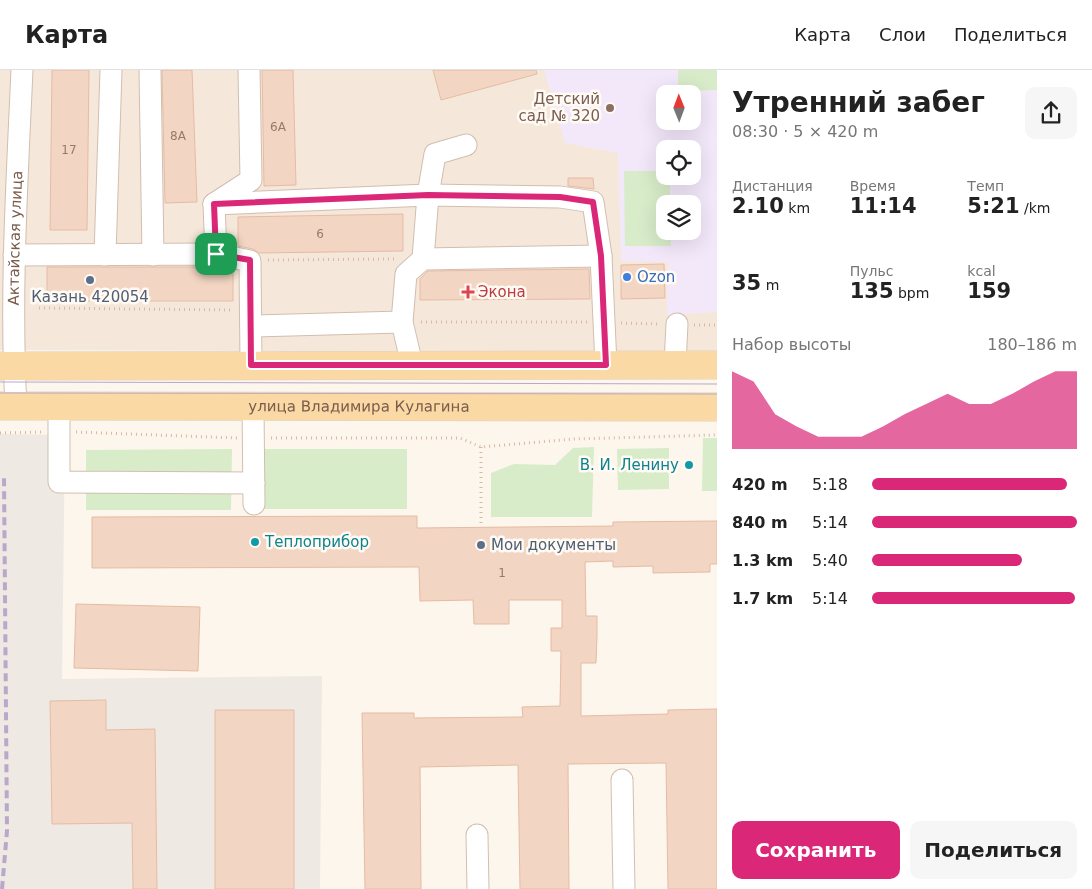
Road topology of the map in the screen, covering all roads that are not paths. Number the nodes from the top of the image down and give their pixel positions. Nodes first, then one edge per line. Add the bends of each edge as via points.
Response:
1 (22, 70) edge
2 (110, 70) edge
3 (150, 70) edge
4 (249, 70) edge
5 (466, 145) dead end
6 (428, 195) junction
7 (214, 204) junction
8 (216, 254) junction
9 (105, 255) junction
10 (153, 255) junction
11 (601, 256) junction
12 (423, 259) junction
13 (9, 264) edge
14 (402, 322) junction
15 (677, 324) dead end
16 (251, 326) junction
17 (251, 365) junction
18 (412, 365) junction
19 (606, 365) junction
20 (675, 365) junction
21 (717, 365) edge
22 (7, 366) edge
23 (8, 406) edge
24 (253, 406) junction
25 (717, 407) edge
26 (59, 419) junction
27 (622, 780) dead end
28 (477, 835) dead end
29 (478, 889) edge
30 (624, 889) edge

1 - 13 street, Актайская улица
2 - 9 street
3 - 10 street
4 - 7 street via 251,180
5 - 6 street via 435,154
6 - 7 street
6 - 11 street via 560,197 593,202
6 - 12 street
7 - 8 street
8 - 10 street
8 - 16 street via 250,260
9 - 10 street
9 - 13 street
11 - 12 street
11 - 19 street
12 - 14 street via 406,274
13 - 22 street, Актайская улица
14 - 16 street
14 - 18 street
15 - 20 street
16 - 17 street
17 - 18 main road
17 - 22 main road
18 - 19 main road
19 - 20 main road
20 - 21 main road
22 - 23 street, Актайская улица
23 - 26 main road, улица Владимира Кулагина
24 - 25 main road, улица Владимира Кулагина
24 - 26 main road, улица Владимира Кулагина
24 - 26 street via 254,494 59,482
27 - 30 street
28 - 29 street

